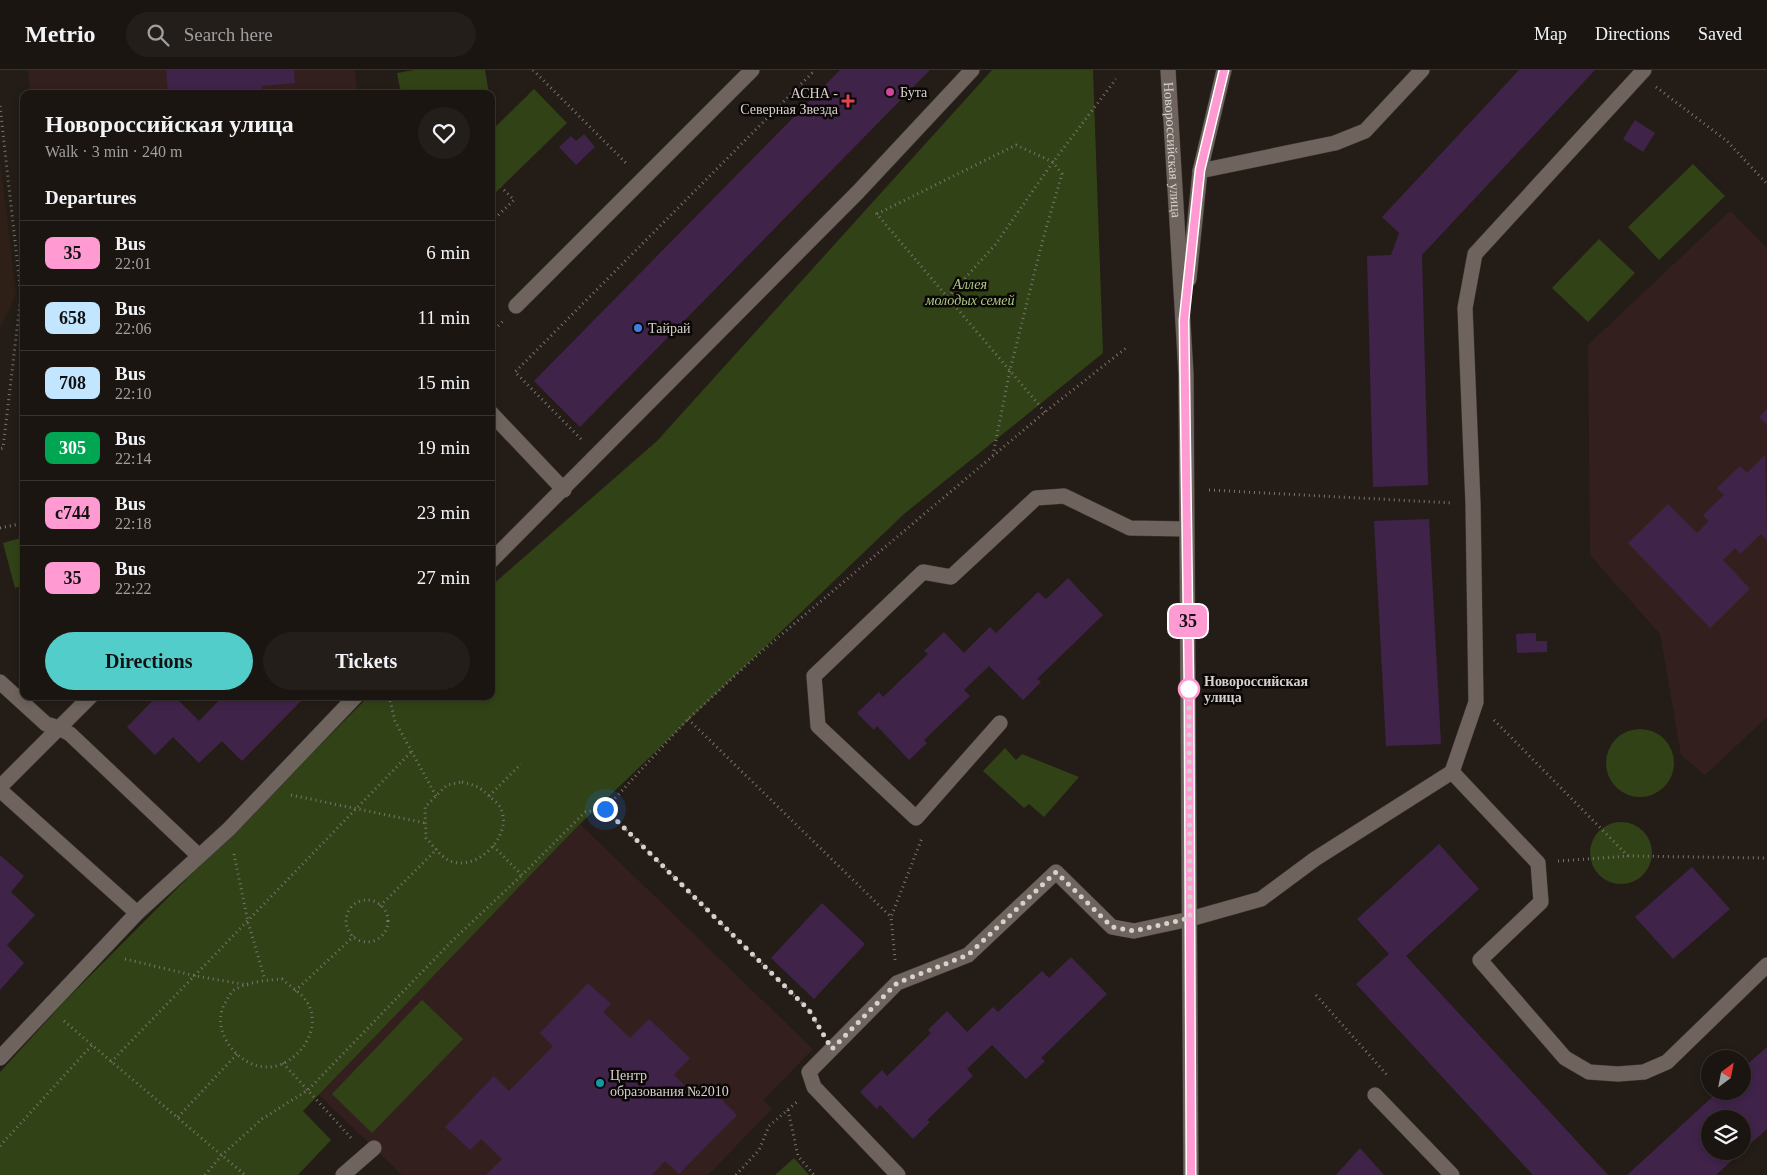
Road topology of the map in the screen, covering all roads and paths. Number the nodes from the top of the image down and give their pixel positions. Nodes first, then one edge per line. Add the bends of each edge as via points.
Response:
1 (533, 70) edge
2 (752, 70) edge
3 (815, 70) edge
4 (972, 70) edge
5 (1168, 70) edge
6 (1224, 70) edge
7 (1422, 70) edge
8 (1641, 73) edge
9 (1116, 79) dead end
10 (0, 106) edge
11 (1053, 162) junction
12 (1200, 170) junction
13 (643, 180) junction
14 (1767, 184) edge
15 (501, 187) dead end
16 (858, 192) junction
17 (876, 214) junction
18 (495, 218) edge
19 (20, 286) edge
20 (948, 298) junction
21 (20, 304) edge
22 (516, 306) dead end
23 (1184, 320) junction
24 (1126, 348) dead end
25 (1010, 370) junction
26 (1045, 412) junction
27 (495, 417) edge
28 (0, 449) edge
29 (598, 456) junction
30 (992, 456) junction
31 (1186, 489) junction
32 (564, 490) junction
33 (1473, 504) junction
34 (20, 524) edge
35 (0, 528) edge
36 (1186, 529) junction
37 (495, 557) edge
38 (0, 682) edge
39 (87, 700) edge
40 (352, 700) edge
41 (390, 700) edge
42 (1476, 702) junction
43 (688, 720) junction
44 (1000, 723) dead end
45 (59, 728) junction
46 (412, 751) junction
47 (521, 764) dead end
48 (1452, 772) junction
49 (0, 788) edge
50 (267, 790) junction
51 (436, 796) junction
52 (489, 796) junction
53 (605, 809) junction
54 (356, 810) junction
55 (916, 818) junction
56 (426, 823) junction
57 (230, 829) junction
58 (493, 846) junction
59 (437, 849) junction
60 (199, 856) junction
61 (1629, 856) junction
62 (1767, 858) edge
63 (1538, 863) junction
64 (522, 875) junction
65 (380, 906) junction
66 (137, 914) junction
67 (891, 917) junction
68 (1190, 918) junction
69 (248, 922) junction
70 (354, 936) junction
71 (99, 952) junction
72 (1767, 965) edge
73 (196, 976) junction
74 (265, 980) junction
75 (897, 983) junction
76 (249, 985) junction
77 (295, 991) junction
78 (1316, 995) dead end
79 (47, 1008) junction
80 (92, 1045) junction
81 (832, 1049) junction
82 (238, 1053) junction
83 (0, 1058) edge
84 (111, 1062) junction
85 (283, 1063) junction
86 (814, 1087) junction
87 (308, 1090) junction
88 (1375, 1095) joint
89 (788, 1110) junction
90 (178, 1117) junction
91 (0, 1146) edge
92 (370, 1151) joint
93 (222, 1155) junction
94 (205, 1175) edge
95 (245, 1175) edge
96 (343, 1175) edge
97 (736, 1175) edge
98 (814, 1175) edge
99 (898, 1175) edge
100 (1191, 1175) edge
101 (1452, 1175) edge

1 - 13 path
2 - 13 street
3 - 29 path via 515,372
4 - 16 street
5 - 23 street, Новороссийская улица
6 - 12 street, Новороссийская улица
7 - 12 street via 1365,131 1335,142
8 - 14 path via 1728,141
8 - 33 street via 1475,254 1464,308
9 - 11 path
10 - 19 path
11 - 17 path via 1016,145
11 - 20 path via 995,244
11 - 25 path via 1062,174
12 - 23 street, Новороссийская улица
13 - 22 street
15 - 18 path via 514,200
16 - 17 path
16 - 29 street
17 - 20 path
20 - 25 path
21 - 28 path via 3,448
23 - 31 street, Новороссийская улица
24 - 26 path
25 - 26 path
25 - 30 path
26 - 30 path
27 - 32 street
29 - 32 street
30 - 43 path via 762,651
31 - 33 path
31 - 36 street, Новороссийская улица
32 - 37 street
33 - 42 street
34 - 35 path
36 - 55 street via 1130,528 1064,496 1036,498 951,577 924,572 814,676 818,726
36 - 68 street, Новороссийская улица
38 - 45 street via 46,724
39 - 45 street
40 - 50 street
41 - 46 path via 395,721
42 - 48 street
42 - 61 path
43 - 53 path
43 - 67 path
44 - 55 street
45 - 49 street
45 - 60 street via 70,734
46 - 51 path
46 - 54 path
47 - 52 path
48 - 63 street
48 - 68 street via 1315,859 1261,899
49 - 66 street
50 - 54 path
50 - 57 street
51 - 52 path via 447,785 462,782 478,785
51 - 56 path via 425,807
52 - 58 path via 500,807 503,822 500,838
53 - 64 path via 585,812
53 - 81 path via 809,1010
54 - 56 path
54 - 69 path
55 - 67 path via 922,839
56 - 59 path via 426,838
57 - 60 street
57 - 69 path
58 - 59 path via 478,859 463,862 448,860
58 - 64 path
59 - 65 path
60 - 66 street
61 - 62 path
61 - 63 path
63 - 72 street via 1541,902 1480,960 1565,1058 1589,1072 1644,1072 1667,1062
64 - 87 path via 452,941
65 - 70 path via 366,900 351,908 346,923
65 - 70 path via 389,920 384,936 369,943 360,942
66 - 71 street
67 - 75 path
68 - 75 street via 1134,931 1112,927 1056,872 968,955
68 - 100 street, Новороссийская улица
69 - 73 path
69 - 74 path
70 - 77 path
71 - 73 path
71 - 79 street
73 - 76 path
73 - 84 path
74 - 76 path
74 - 77 path via 282,979
75 - 81 street
76 - 82 path via 233,991 224,1006 221,1023 225,1041
77 - 85 path via 308,1003 312,1020 309,1038 300,1052
78 - 88 path via 1392,1080
79 - 80 path
79 - 83 street
80 - 84 path
80 - 91 path
81 - 86 street via 810,1072
82 - 85 path via 251,1064 268,1067
82 - 90 path
84 - 90 path
85 - 87 path
86 - 89 path
86 - 99 street
87 - 92 path
87 - 93 path via 262,1119
88 - 101 street
89 - 97 path via 769,1126 759,1150
89 - 98 path via 798,1156
90 - 93 path
92 - 96 street
93 - 94 path
93 - 95 path

